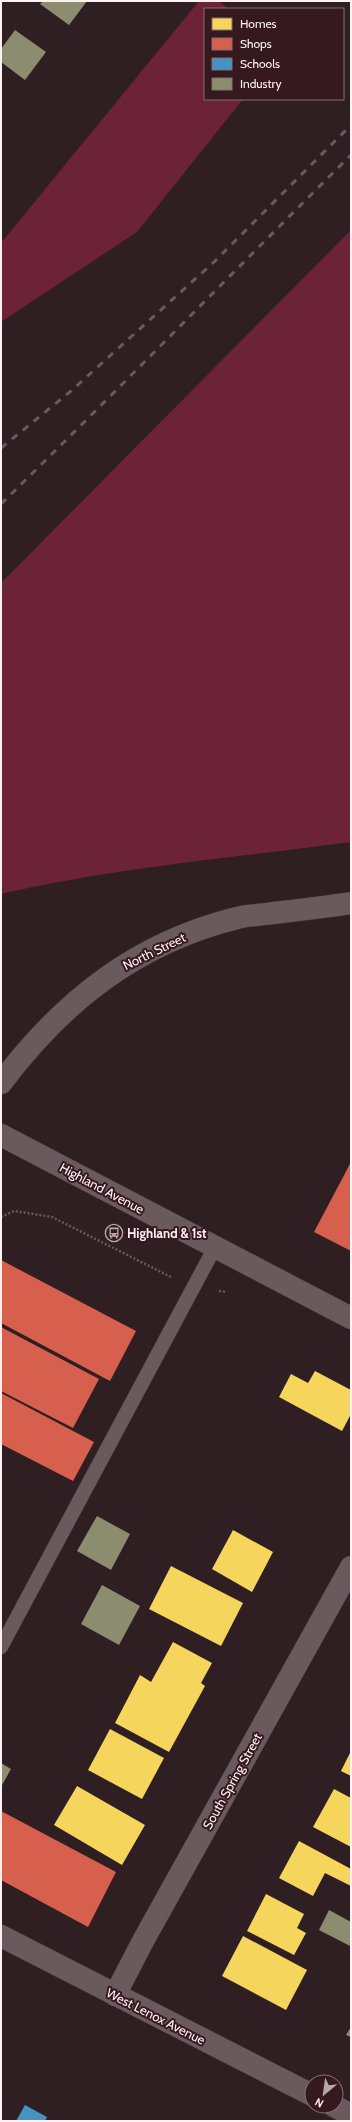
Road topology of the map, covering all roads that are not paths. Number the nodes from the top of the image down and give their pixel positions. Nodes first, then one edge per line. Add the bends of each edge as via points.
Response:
1 (351, 903) edge
2 (1, 1083) edge
3 (1, 1135) edge
4 (215, 1247) junction
5 (351, 1318) edge
6 (351, 1567) edge
7 (1, 1647) edge
8 (1, 1936) edge
9 (115, 1995) junction
10 (304, 2091) edge

1 - 2 street, North Street via 237,918 145,952 117,968 72,1004 34,1043
3 - 4 street, Highland Avenue
4 - 5 street, Highland Avenue
4 - 7 lane
6 - 9 street, South Spring Street
8 - 9 street, West Lenox Avenue
9 - 10 street, West Lenox Avenue

